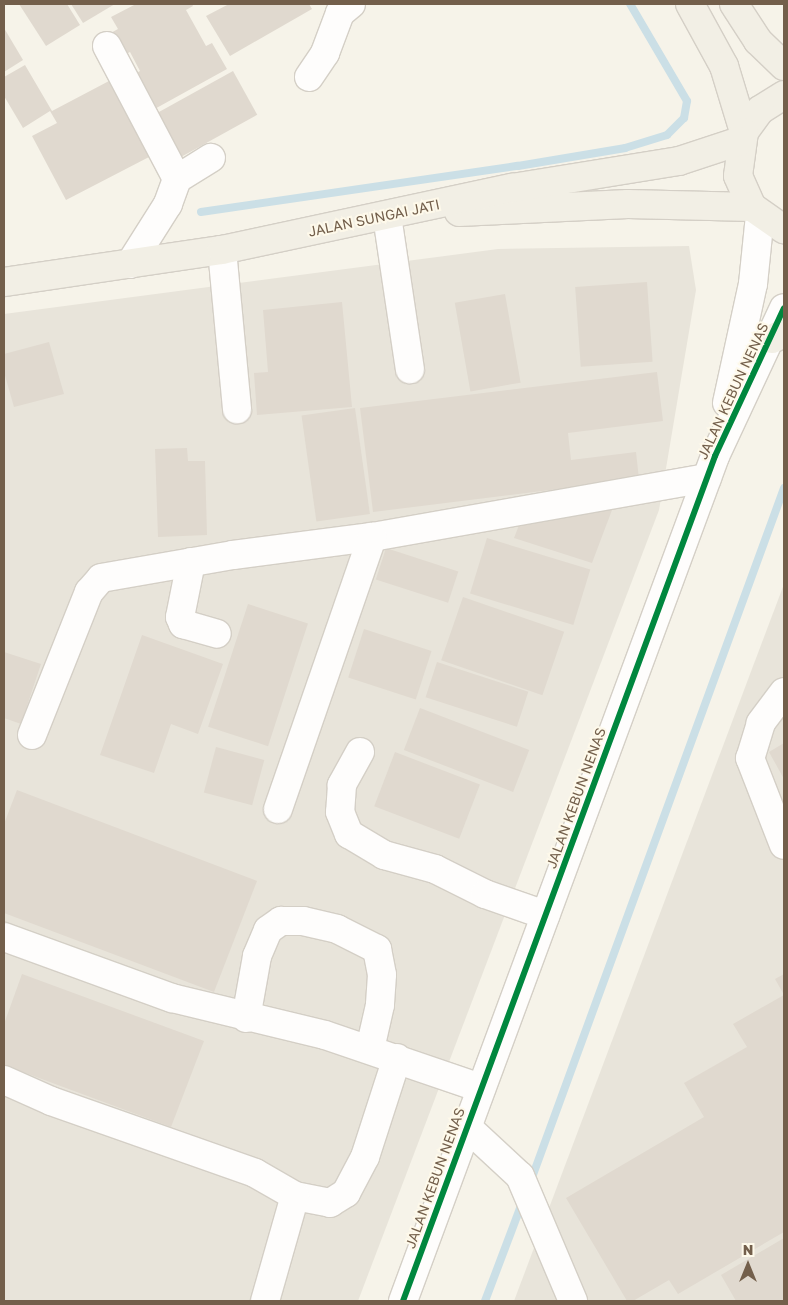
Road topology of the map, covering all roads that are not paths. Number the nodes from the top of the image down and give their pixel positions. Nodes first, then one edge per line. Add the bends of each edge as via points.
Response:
1 (351, 4) edge
2 (690, 4) edge
3 (734, 4) edge
4 (107, 46) dead end
5 (784, 66) edge
6 (309, 77) dead end
7 (784, 95) edge
8 (742, 136) junction
9 (212, 158) dead end
10 (177, 178) junction
11 (756, 211) junction
12 (397, 214) junction
13 (784, 229) edge
14 (222, 250) junction
15 (130, 264) junction
16 (4, 282) edge
17 (784, 308) edge
18 (778, 336) edge
19 (410, 369) dead end
20 (238, 409) dead end
21 (711, 467) junction
22 (372, 537) junction
23 (191, 562) junction
24 (217, 634) dead end
25 (784, 692) edge
26 (32, 735) dead end
27 (360, 752) dead end
28 (278, 808) dead end
29 (784, 845) edge
30 (545, 915) junction
31 (4, 937) edge
32 (246, 1018) junction
33 (370, 1050) junction
34 (397, 1058) junction
35 (4, 1080) edge
36 (481, 1088) junction
37 (467, 1127) junction
38 (295, 1196) junction
39 (265, 1301) edge
40 (403, 1301) edge
41 (573, 1301) edge

1 - 6 street via 340,13 325,53
2 - 8 main road via 724,66
3 - 5 main road via 758,40
4 - 10 street
7 - 8 main road via 760,110
8 - 11 main road via 738,176
8 - 12 main road, JALAN SUNGAI JATI via 679,161 512,188
9 - 10 street
10 - 15 street via 168,204
11 - 12 main road via 628,204
11 - 13 main road
11 - 21 street via 753,284
12 - 14 main road, JALAN SUNGAI JATI
12 - 19 street
14 - 15 main road, JALAN SUNGAI JATI
14 - 20 street
15 - 16 main road, JALAN SUNGAI JATI
17 - 18 street, JALAN KEBUN NENAS
18 - 21 street, JALAN KEBUN NENAS
21 - 22 street
21 - 30 street, JALAN KEBUN NENAS
22 - 23 street
22 - 28 street
23 - 24 street via 180,617 183,624
23 - 26 street via 101,578 89,592
25 - 29 street via 761,723 750,758
27 - 30 street via 342,785 340,812 348,834 384,855 435,869 485,894
30 - 36 street, JALAN KEBUN NENAS
31 - 32 street via 172,998
32 - 33 street via 325,1035
32 - 33 street via 257,956 268,930 281,921 303,921 337,929 377,949 381,982
33 - 34 street
34 - 36 street
34 - 38 street via 365,1157 346,1193 330,1203
35 - 38 street via 51,1101 255,1173
36 - 37 street, JALAN KEBUN NENAS
37 - 40 street, JALAN KEBUN NENAS
37 - 41 street via 520,1176
38 - 39 street

